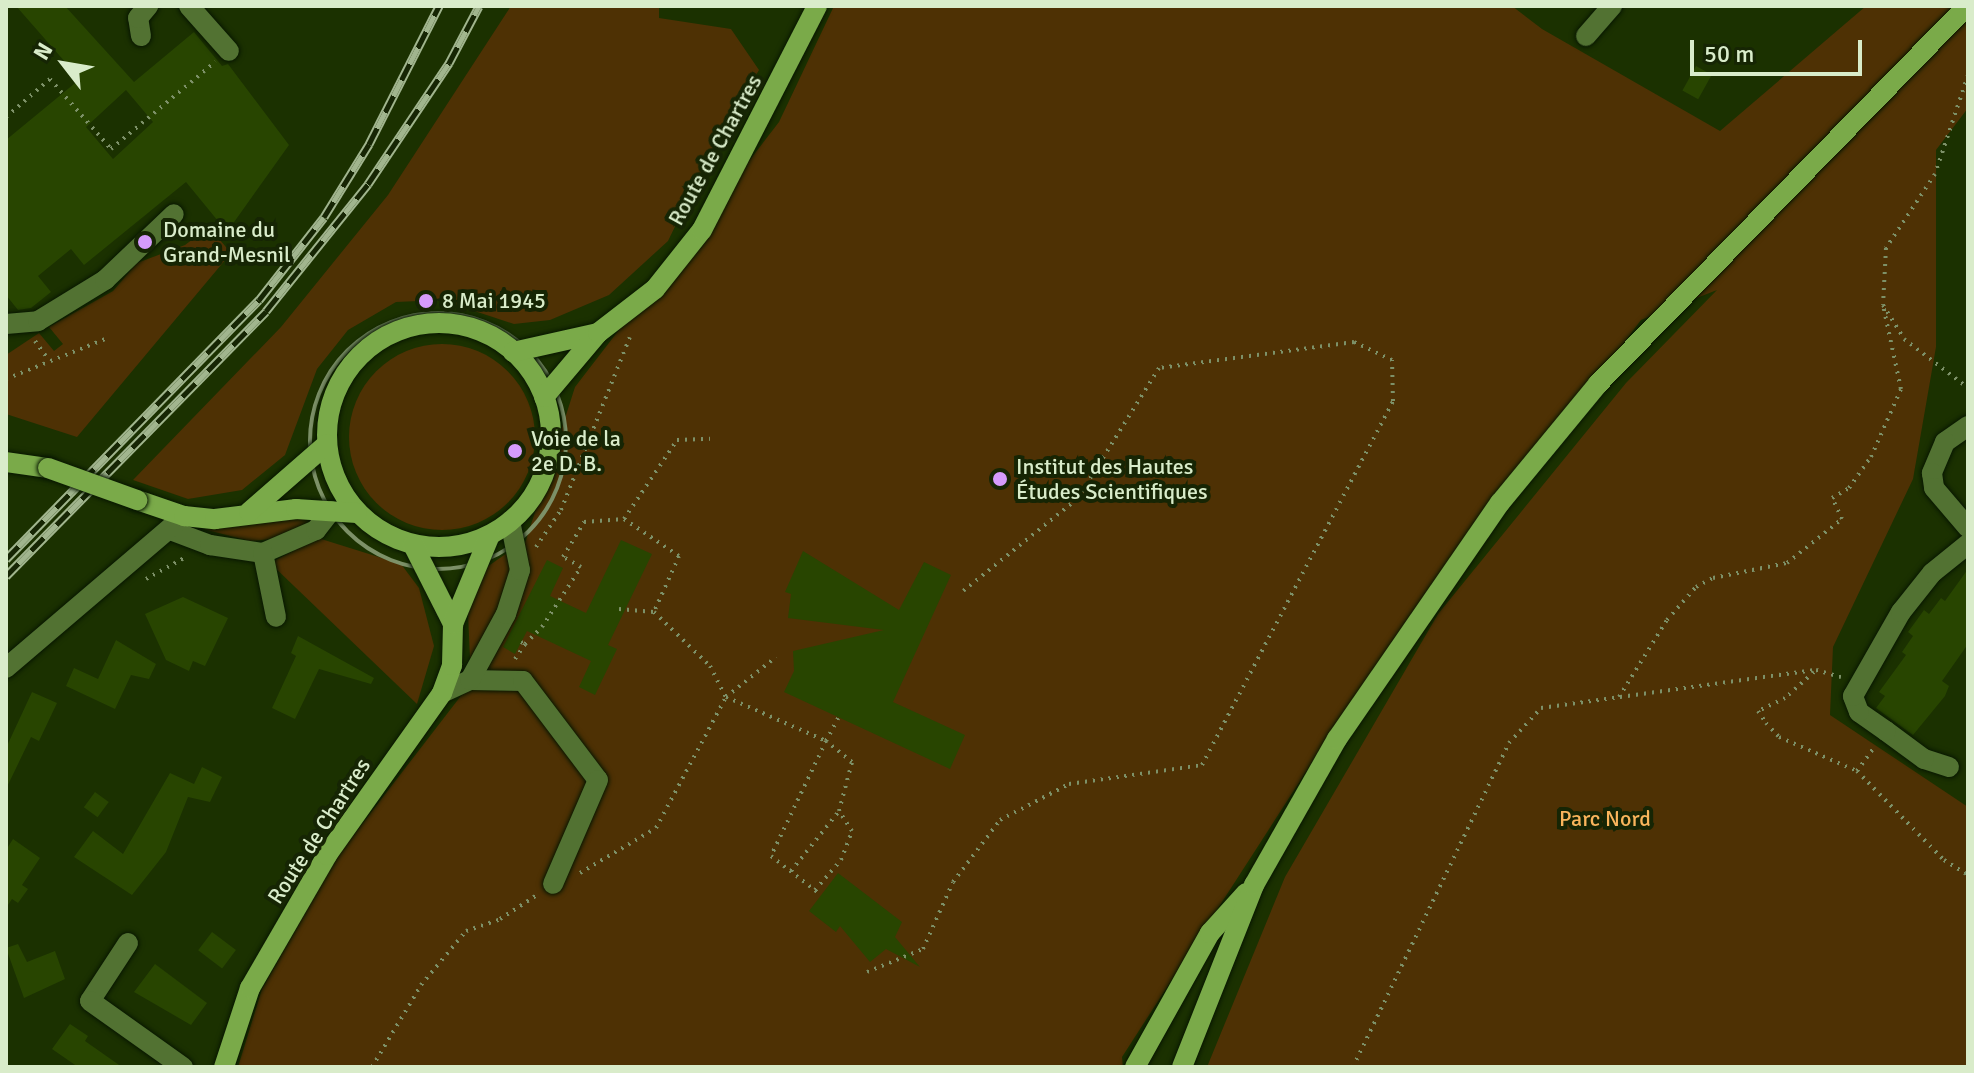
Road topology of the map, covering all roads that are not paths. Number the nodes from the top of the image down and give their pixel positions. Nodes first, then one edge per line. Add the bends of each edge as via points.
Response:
1 (148, 6) edge
2 (189, 6) edge
3 (817, 6) edge
4 (1612, 6) edge
5 (1967, 6) edge
6 (141, 36) dead end
7 (1586, 36) dead end
8 (229, 51) road end
9 (174, 214) dead end
10 (6, 324) edge
11 (598, 333) junction
12 (519, 350) junction
13 (548, 392) junction
14 (1968, 426) edge
15 (327, 444) junction
16 (6, 462) edge
17 (331, 511) junction
18 (249, 512) junction
19 (357, 513) junction
20 (510, 521) junction
21 (177, 523) junction
22 (1968, 528) edge
23 (490, 535) junction
24 (1968, 544) edge
25 (413, 545) junction
26 (263, 553) junction
27 (276, 617) dead end
28 (453, 624) junction
29 (6, 668) edge
30 (470, 680) junction
31 (442, 693) junction
32 (1949, 767) dead end
33 (553, 884) dead end
34 (1254, 885) junction
35 (128, 943) dead end
36 (183, 1067) edge
37 (224, 1067) edge
38 (1135, 1067) edge
39 (1182, 1067) edge

1 - 6 street via 138,18
2 - 8 street
3 - 11 main road, Route de Chartres via 702,230 655,289
4 - 7 street
5 - 34 main road via 1598,384 1500,503 1337,739
9 - 10 street via 105,280 38,321
11 - 12 main road, Route de Chartres
11 - 13 main road, Route de Chartres
12 - 13 main road
12 - 15 main road via 461,325 402,329 354,362 328,415
13 - 20 main road via 547,465 533,496
14 - 22 street via 1945,442 1932,473 1934,488
15 - 18 main road
15 - 19 main road via 336,482
16 - 21 main road, bridge via 48,468 137,500
17 - 18 main road
17 - 19 main road
17 - 26 street via 316,530
18 - 21 main road
19 - 25 main road via 383,533
20 - 23 main road
20 - 30 street via 520,570 506,614
21 - 26 street via 210,545
21 - 29 street
23 - 25 main road via 439,548
23 - 28 main road, Route de Chartres
24 - 32 street via 1932,573 1901,612 1853,696 1859,712 1924,759
25 - 28 main road, Route de Chartres
26 - 27 street
28 - 31 main road, Route de Chartres via 452,665
30 - 31 street
30 - 33 street via 523,681 598,780
31 - 37 main road, Route de Chartres via 327,855 250,988
34 - 38 main road via 1210,933
34 - 39 main road
35 - 36 street via 90,1001

